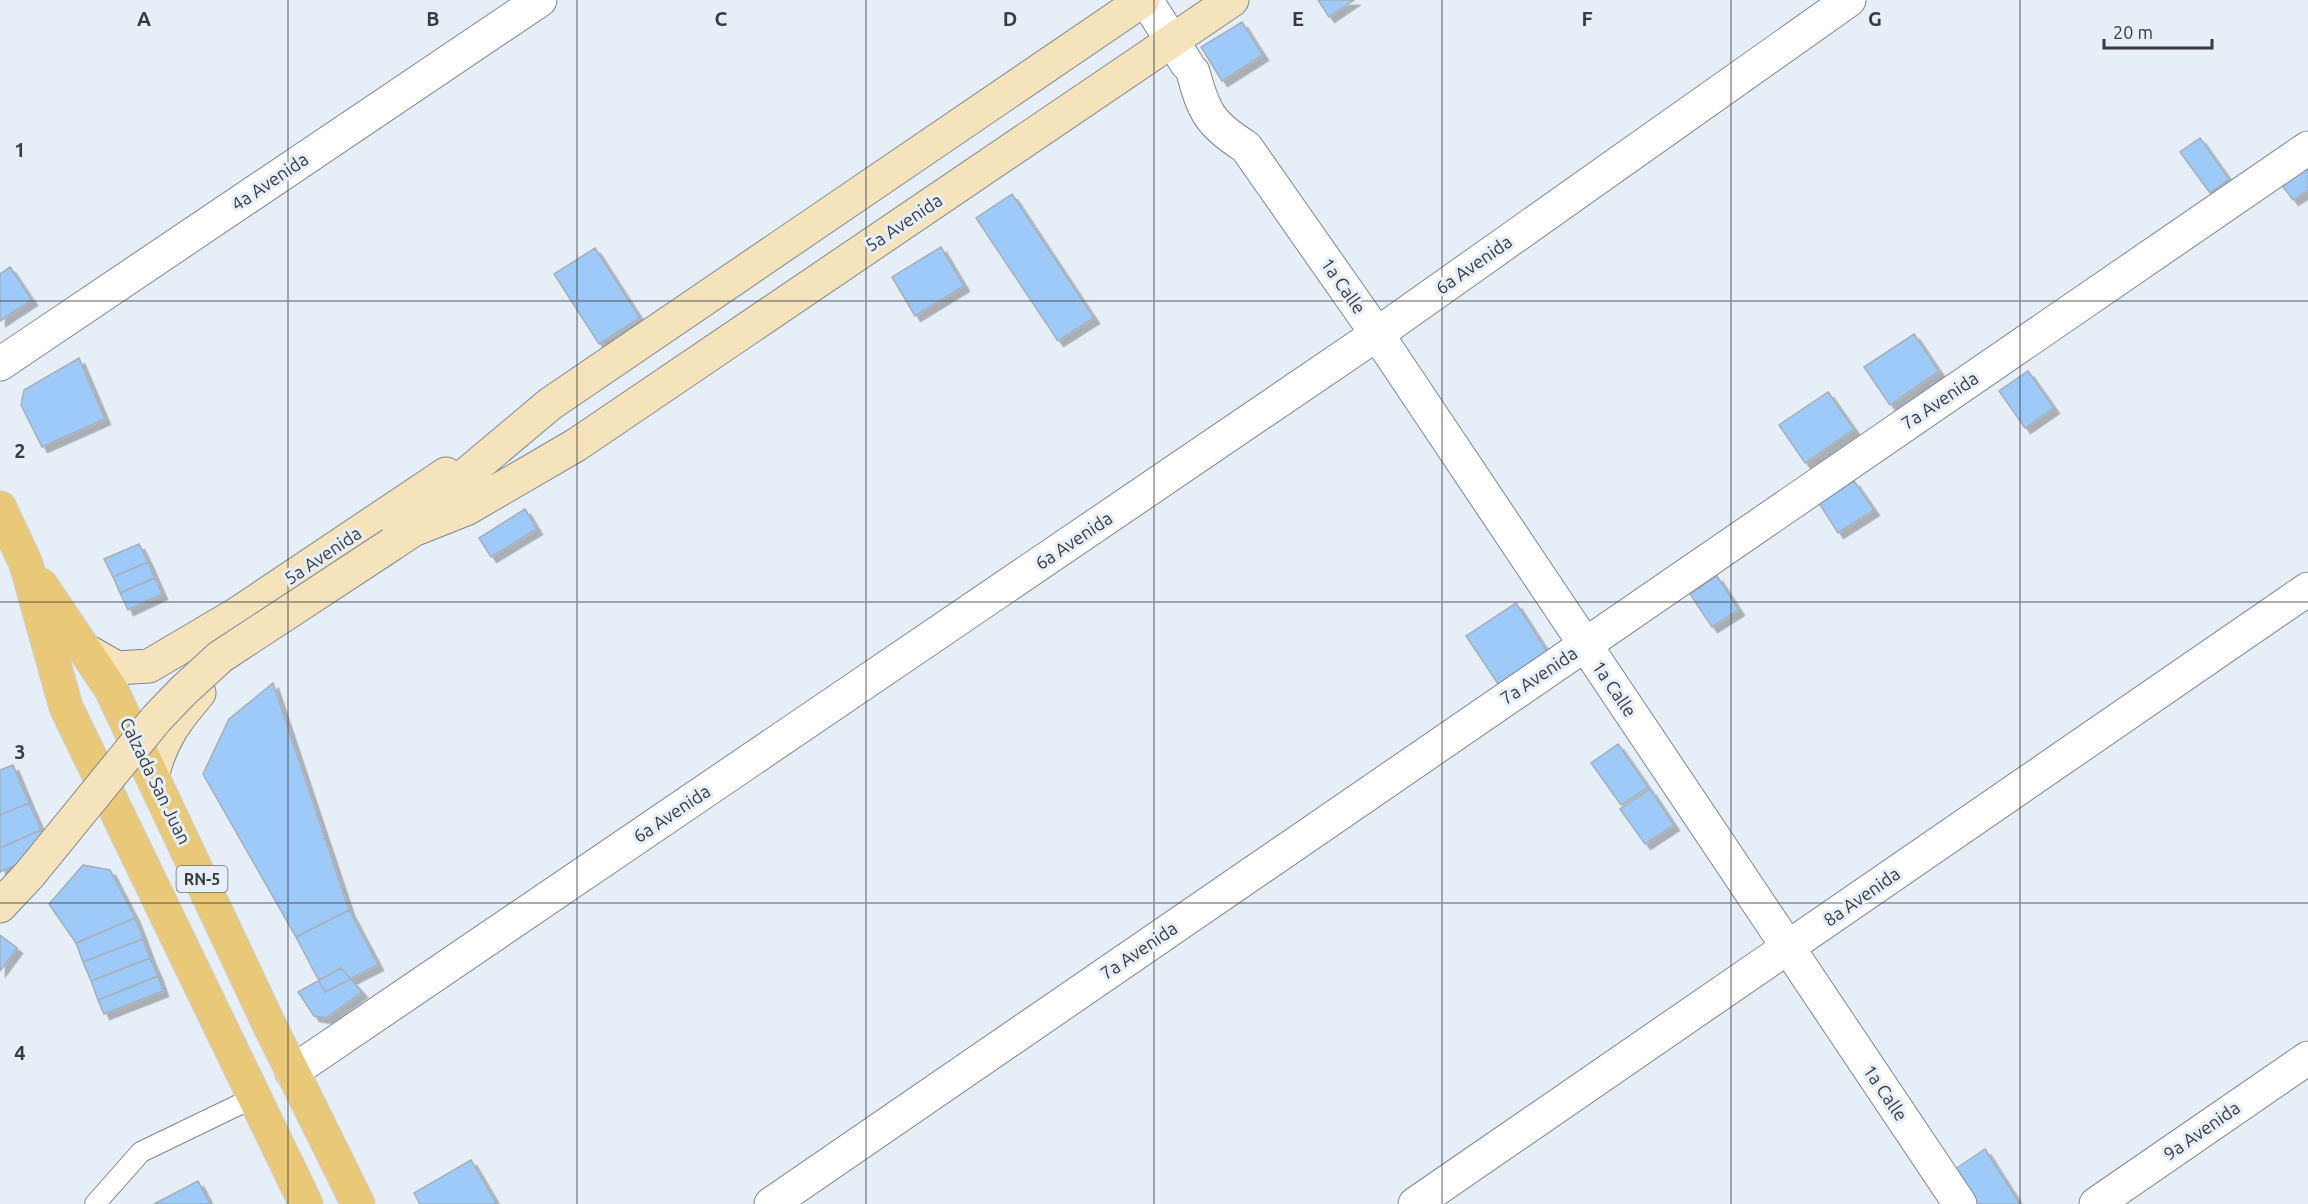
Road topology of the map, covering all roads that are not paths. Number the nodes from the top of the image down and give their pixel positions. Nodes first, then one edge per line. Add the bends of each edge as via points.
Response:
1 (540, 0) edge
2 (1144, 0) edge
3 (1232, 0) edge
4 (1849, 0) edge
5 (1173, 40) junction
6 (2308, 148) edge
7 (1377, 334) junction
8 (0, 364) edge
9 (550, 405) junction
10 (576, 445) junction
11 (0, 508) edge
12 (403, 537) junction
13 (26, 564) junction
14 (2308, 590) edge
15 (1585, 645) junction
16 (87, 651) junction
17 (153, 773) junction
18 (0, 906) edge
19 (1788, 948) junction
20 (2308, 1058) edge
21 (292, 1072) junction
22 (255, 1097) junction
23 (95, 1204) edge
24 (306, 1204) edge
25 (358, 1204) edge
26 (771, 1204) edge
27 (1415, 1204) edge
28 (1960, 1204) edge
29 (2096, 1204) edge

1 - 8 street, 4a Avenida
2 - 5 street, 1a Calle
2 - 9 main road, 5a Avenida
3 - 5 main road, 5a Avenida
4 - 7 street, 6a Avenida
5 - 7 street, 1a Calle via 1193,72 1201,104 1220,130 1246,147
5 - 10 main road, 5a Avenida
6 - 15 street, 7a Avenida
7 - 15 street, 1a Calle
7 - 21 street, 6a Avenida
9 - 12 main road, 5a Avenida via 450,488
9 - 16 main road, 5a Avenida via 237,614 149,666 117,668
10 - 12 main road, 5a Avenida via 466,509
10 - 17 main road, 5a Avenida via 253,650 199,693 174,723 160,746
11 - 13 main road, Calzada San Juan / RN-5
12 - 18 main road, 5a Avenida, bridge via 220,657 191,683 157,718
13 - 16 main road, Calzada San Juan / RN-5
13 - 22 main road, Calzada San Juan / RN-5 via 66,706
14 - 19 street, 8a Avenida
15 - 19 street, 1a Calle
15 - 26 street, 7a Avenida
16 - 17 main road, Calzada San Juan / RN-5 via 111,689
17 - 21 main road, Calzada San Juan / RN-5
19 - 27 street, 8a Avenida
19 - 28 street, 1a Calle
20 - 29 street, 9a Avenida
21 - 25 main road, Calzada San Juan / RN-5
22 - 23 lane via 141,1152
22 - 24 main road, Calzada San Juan / RN-5

